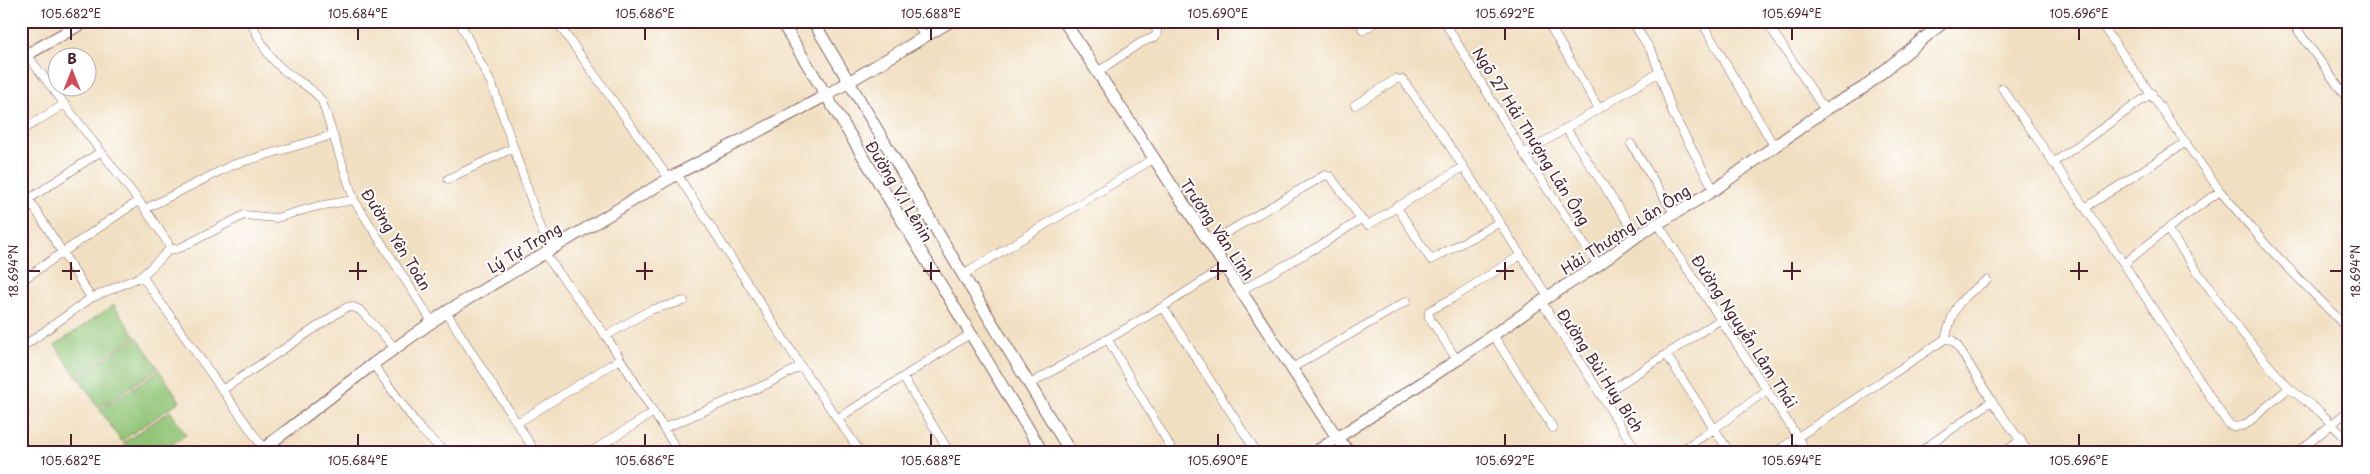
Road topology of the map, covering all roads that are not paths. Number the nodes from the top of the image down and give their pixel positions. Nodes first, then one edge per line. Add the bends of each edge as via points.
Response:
1 (86, 21) edge
2 (250, 21) edge
3 (459, 21) edge
4 (556, 21) edge
5 (781, 21) edge
6 (813, 21) edge
7 (915, 21) edge
8 (951, 21) edge
9 (1064, 21) edge
10 (1153, 21) edge
11 (1358, 21) edge
12 (1378, 21) edge
13 (1444, 21) edge
14 (1547, 21) edge
15 (1632, 21) edge
16 (1701, 21) edge
17 (1766, 21) edge
18 (1945, 21) edge
19 (2099, 21) edge
20 (2291, 21) edge
21 (925, 37) junction
22 (24, 56) edge
23 (1659, 72) junction
24 (1096, 74) junction
25 (848, 82) junction
26 (2002, 88) dead end
27 (2152, 93) junction
28 (825, 96) junction
29 (2349, 101) edge
30 (63, 105) junction
31 (1355, 106) dead end
32 (1599, 109) junction
33 (1825, 110) junction
34 (1566, 130) junction
35 (21, 131) edge
36 (333, 134) junction
37 (2186, 142) junction
38 (1631, 144) dead end
39 (1774, 146) junction
40 (513, 148) junction
41 (100, 152) junction
42 (1524, 154) junction
43 (1153, 159) junction
44 (2053, 162) junction
45 (1463, 167) junction
46 (674, 177) junction
47 (448, 179) dead end
48 (1714, 190) junction
49 (2220, 191) junction
50 (354, 200) junction
51 (138, 201) junction
52 (1396, 206) junction
53 (2085, 208) junction
54 (145, 209) junction
55 (1674, 213) junction
56 (1361, 219) junction
57 (1500, 222) junction
58 (1658, 224) junction
59 (2167, 229) junction
60 (1637, 236) junction
61 (1209, 243) junction
62 (169, 250) junction
63 (549, 250) junction
64 (63, 253) junction
65 (1522, 255) junction
66 (2124, 264) junction
67 (1598, 265) junction
68 (1226, 266) junction
69 (963, 275) junction
70 (142, 276) junction
71 (1987, 280) dead end
72 (21, 281) edge
73 (1242, 290) junction
74 (91, 298) junction
75 (1544, 299) junction
76 (684, 300) dead end
77 (1407, 301) dead end
78 (1163, 307) junction
79 (446, 312) junction
80 (1721, 319) junction
81 (433, 323) junction
82 (2349, 330) edge
83 (970, 334) junction
84 (1493, 335) junction
85 (606, 336) junction
86 (1945, 339) junction
87 (1108, 340) junction
88 (21, 348) edge
89 (396, 349) junction
90 (1666, 354) junction
91 (620, 359) junction
92 (1457, 360) junction
93 (373, 364) junction
94 (801, 366) junction
95 (1292, 368) junction
96 (903, 377) junction
97 (1030, 384) junction
98 (2289, 388) junction
99 (222, 390) junction
100 (1767, 390) junction
101 (1602, 396) junction
102 (1992, 401) junction
103 (2349, 410) edge
104 (654, 412) junction
105 (837, 419) junction
106 (518, 423) junction
107 (2332, 425) junction
108 (664, 428) junction
109 (1553, 428) dead end
110 (1714, 429) junction
111 (1798, 436) junction
112 (1338, 438) junction
113 (2021, 440) junction
114 (2349, 442) edge
115 (261, 451) edge
116 (446, 453) edge
117 (536, 453) edge
118 (589, 453) edge
119 (679, 453) edge
120 (861, 453) edge
121 (950, 453) edge
122 (1043, 453) edge
123 (1071, 453) edge
124 (1174, 453) edge
125 (1257, 453) edge
126 (1314, 453) edge
127 (1350, 453) edge
128 (1638, 453) edge
129 (1676, 453) edge
130 (1730, 453) edge
131 (1774, 453) edge
132 (1808, 453) edge
133 (1918, 453) edge
134 (2003, 453) edge
135 (2029, 453) edge
136 (2297, 453) edge

1 - 22 street
2 - 36 street, Đường Yên Toàn via 272,59 317,94 326,109
3 - 40 street via 487,74
4 - 46 street
5 - 28 street, Đường V.I Lênin
6 - 25 street, Đường V.I Lênin
7 - 21 street
8 - 21 street
9 - 24 street, Trương Văn Lĩnh
10 - 24 street via 1157,32 1155,37
11 - 12 street via 1364,30
13 - 42 street, Ngõ 27 Hải Thượng Lãn Ông
14 - 32 street
15 - 23 street via 1653,54
16 - 39 street
17 - 33 street
18 - 33 street, Hải Thượng Lãn Ông via 1863,88
19 - 27 street
20 - 29 street
21 - 25 street
22 - 30 street
23 - 32 street
23 - 48 street via 1673,114
24 - 43 street, Trương Văn Lĩnh
25 - 28 street, Lý Tự Trọng
25 - 69 street, Đường V.I Lênin
26 - 44 street
27 - 37 street
27 - 44 street
28 - 46 street, Lý Tự Trọng
28 - 83 street, Đường V.I Lênin
30 - 35 street
30 - 41 street
31 - 45 street, Đường Bùi Huy Bích via 1396,79 1402,79
32 - 34 street
33 - 39 street, Hải Thượng Lãn Ông
34 - 42 street
34 - 60 street
36 - 50 street, Đường Yên Toàn
36 - 54 street via 232,165
37 - 49 street
37 - 53 street
38 - 55 street
39 - 48 street, Hải Thượng Lãn Ông
40 - 47 street
40 - 63 street
41 - 51 street
41 - 64 street via 30,197 30,202
42 - 67 street, Ngõ 27 Hải Thượng Lãn Ông
43 - 61 street, Trương Văn Lĩnh
43 - 69 street
44 - 53 street
45 - 52 street
45 - 57 street, Đường Bùi Huy Bích
46 - 63 street, Lý Tự Trọng
46 - 94 street
48 - 55 street, Hải Thượng Lãn Ông
49 - 59 street
49 - 82 street via 2269,248
50 - 62 street via 276,218 244,215 180,248
50 - 81 street, Đường Yên Toàn
51 - 54 street
51 - 64 street
52 - 56 street via 1372,224 1365,224
52 - 57 street via 1431,260
53 - 66 street
54 - 62 street via 168,243
55 - 58 street, Hải Thượng Lãn Ông
56 - 61 street via 1331,177 1326,175
56 - 73 street
57 - 65 street, Đường Bùi Huy Bích
58 - 60 street, Hải Thượng Lãn Ông
58 - 80 street, Đường Nguyễn Lâm Thái
59 - 66 street
59 - 98 street via 2230,317
60 - 67 street, Hải Thượng Lãn Ông
61 - 68 street, Trương Văn Lĩnh
62 - 70 street
63 - 79 street, Lý Tự Trọng
63 - 85 street
64 - 72 street
64 - 74 street
65 - 75 street, Đường Bùi Huy Bích
65 - 92 street via 1429,311 1429,317
66 - 98 street via 2230,426 2244,424
67 - 75 street, Hải Thượng Lãn Ông
68 - 73 street, Trương Văn Lĩnh
68 - 78 street
69 - 97 street, Đường V.I Lênin
70 - 74 street
70 - 99 street
71 - 86 street via 1968,293 1951,314
73 - 95 street, Trương Văn Lĩnh
74 - 88 street
75 - 84 street, Hải Thượng Lãn Ông
75 - 101 street, Đường Bùi Huy Bích
76 - 85 street via 650,310
77 - 95 street
78 - 87 street
78 - 125 street
79 - 81 street, Lý Tự Trọng
79 - 106 street
80 - 90 street
80 - 100 street, Đường Nguyễn Lâm Thái
81 - 89 street, Lý Tự Trọng
83 - 96 street
83 - 122 street, Đường V.I Lênin
84 - 92 street, Hải Thượng Lãn Ông
84 - 109 street
85 - 91 street
86 - 102 street via 1957,345
86 - 111 street
87 - 97 street
87 - 124 street
89 - 93 street, Lý Tự Trọng
89 - 99 street via 360,310 347,308
90 - 101 street
90 - 110 street
91 - 104 street
91 - 106 street
92 - 112 street, Hải Thượng Lãn Ông
93 - 115 street, Lý Tự Trọng
93 - 116 street via 421,430
94 - 105 street
94 - 108 street
95 - 112 street, Trương Văn Lĩnh
96 - 105 street
96 - 121 street
97 - 123 street, Đường V.I Lênin
98 - 107 street
99 - 115 street
100 - 110 street
100 - 111 street, Đường Nguyễn Lâm Thái
101 - 128 street, Đường Bùi Huy Bích
102 - 113 street
102 - 133 street
103 - 107 street
104 - 108 street
104 - 118 street
105 - 120 street
106 - 117 street
107 - 114 street
107 - 136 street
108 - 119 street
110 - 129 street
110 - 130 street
111 - 131 street
111 - 132 street, Đường Nguyễn Lâm Thái
112 - 126 street, Hải Thượng Lãn Ông
112 - 127 street, Trương Văn Lĩnh
113 - 134 street
113 - 135 street

